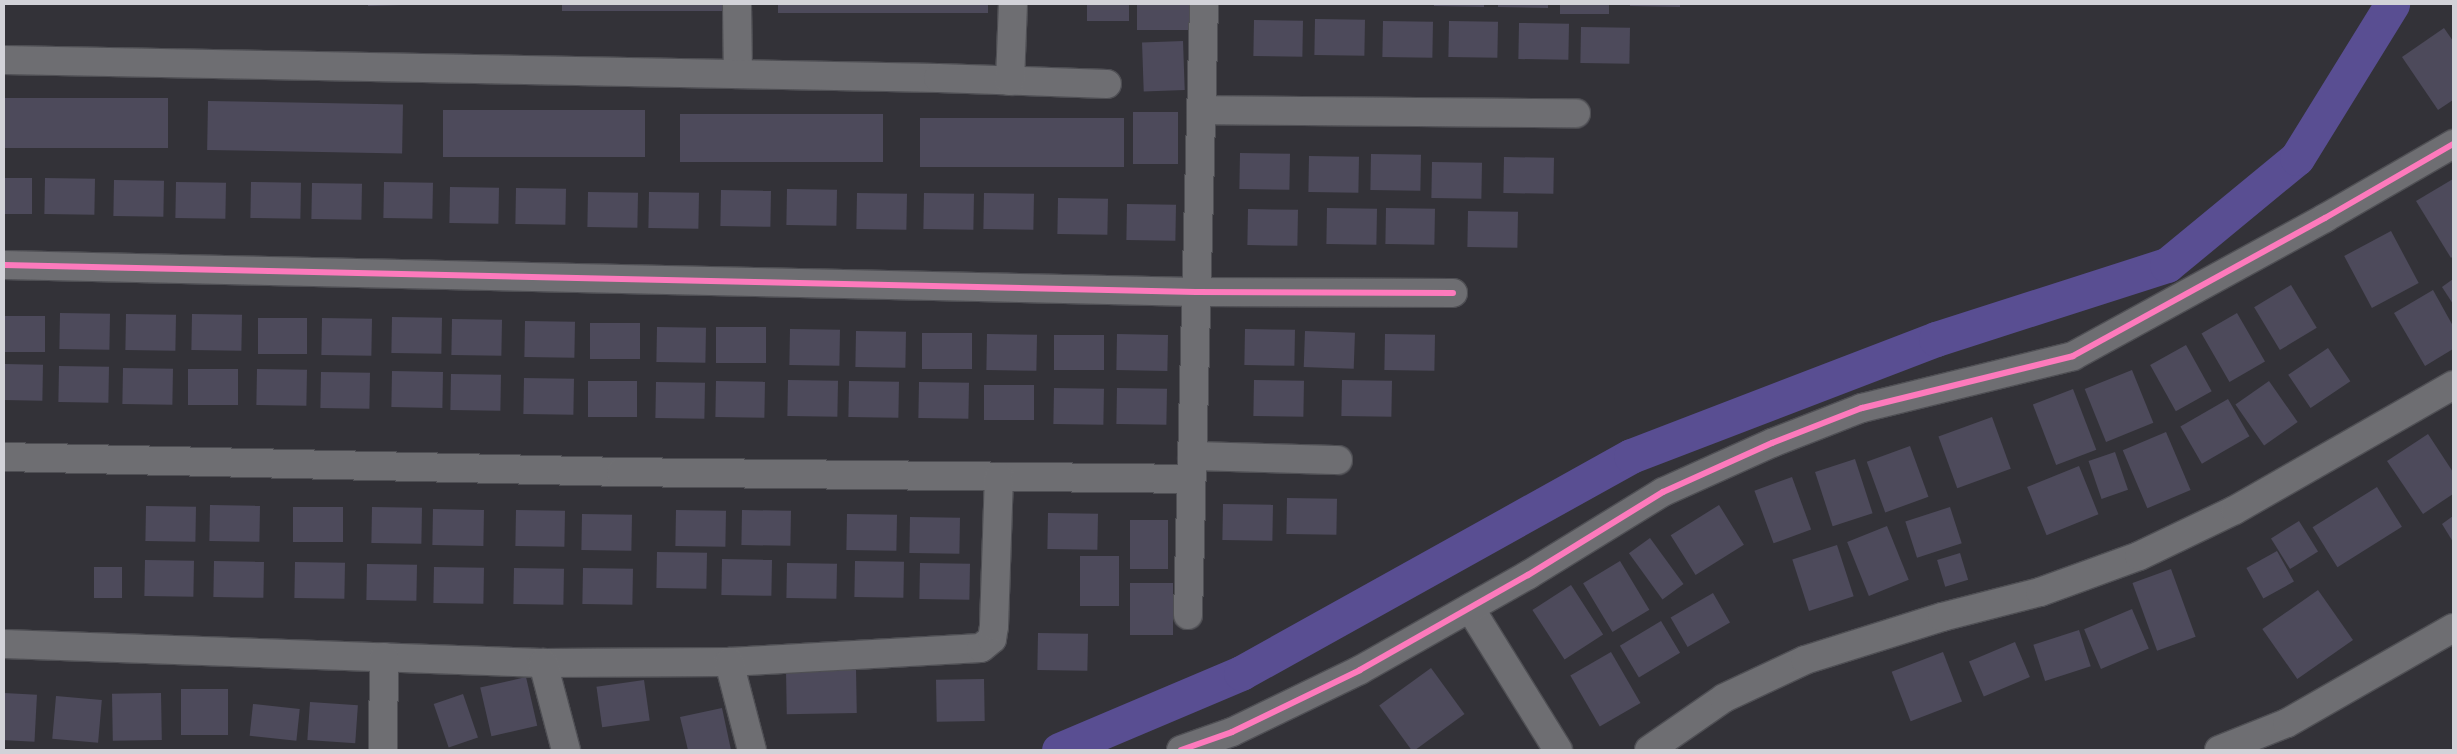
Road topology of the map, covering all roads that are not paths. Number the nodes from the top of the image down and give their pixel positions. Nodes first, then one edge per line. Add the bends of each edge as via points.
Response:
1 (737, 4) edge
2 (1013, 4) edge
3 (1204, 4) edge
4 (4, 60) edge
5 (738, 74) junction
6 (1010, 81) junction
7 (1108, 84) dead end
8 (1201, 110) junction
9 (1576, 113) dead end
10 (2453, 144) edge
11 (4, 265) edge
12 (1196, 292) junction
13 (1453, 293) dead end
14 (2453, 385) edge
15 (4, 457) edge
16 (1338, 460) dead end
17 (1192, 468) junction
18 (999, 477) junction
19 (1470, 608) junction
20 (1188, 615) dead end
21 (2453, 628) edge
22 (4, 644) edge
23 (384, 657) junction
24 (729, 662) junction
25 (543, 663) junction
26 (383, 750) edge
27 (566, 750) edge
28 (752, 750) edge
29 (1181, 750) edge
30 (1558, 750) edge
31 (1649, 750) edge
32 (2219, 750) edge

1 - 5 street
2 - 6 street
3 - 8 street
4 - 5 street
5 - 6 street
6 - 7 street
8 - 9 street
8 - 12 street
10 - 19 street via 2072,356 1862,408 1772,443 1663,492
11 - 12 street
12 - 13 street
12 - 17 street
14 - 31 street via 2235,510 2140,556 2040,592 1942,617 1805,660 1724,698
15 - 18 street via 621,472
16 - 17 street
17 - 18 street
17 - 20 street
18 - 24 street via 994,626 992,639 981,648
19 - 29 street via 1360,670 1232,732
19 - 30 street
21 - 32 street via 2287,723
22 - 23 street
23 - 25 street
23 - 26 street
24 - 25 street
24 - 28 street
25 - 27 street

